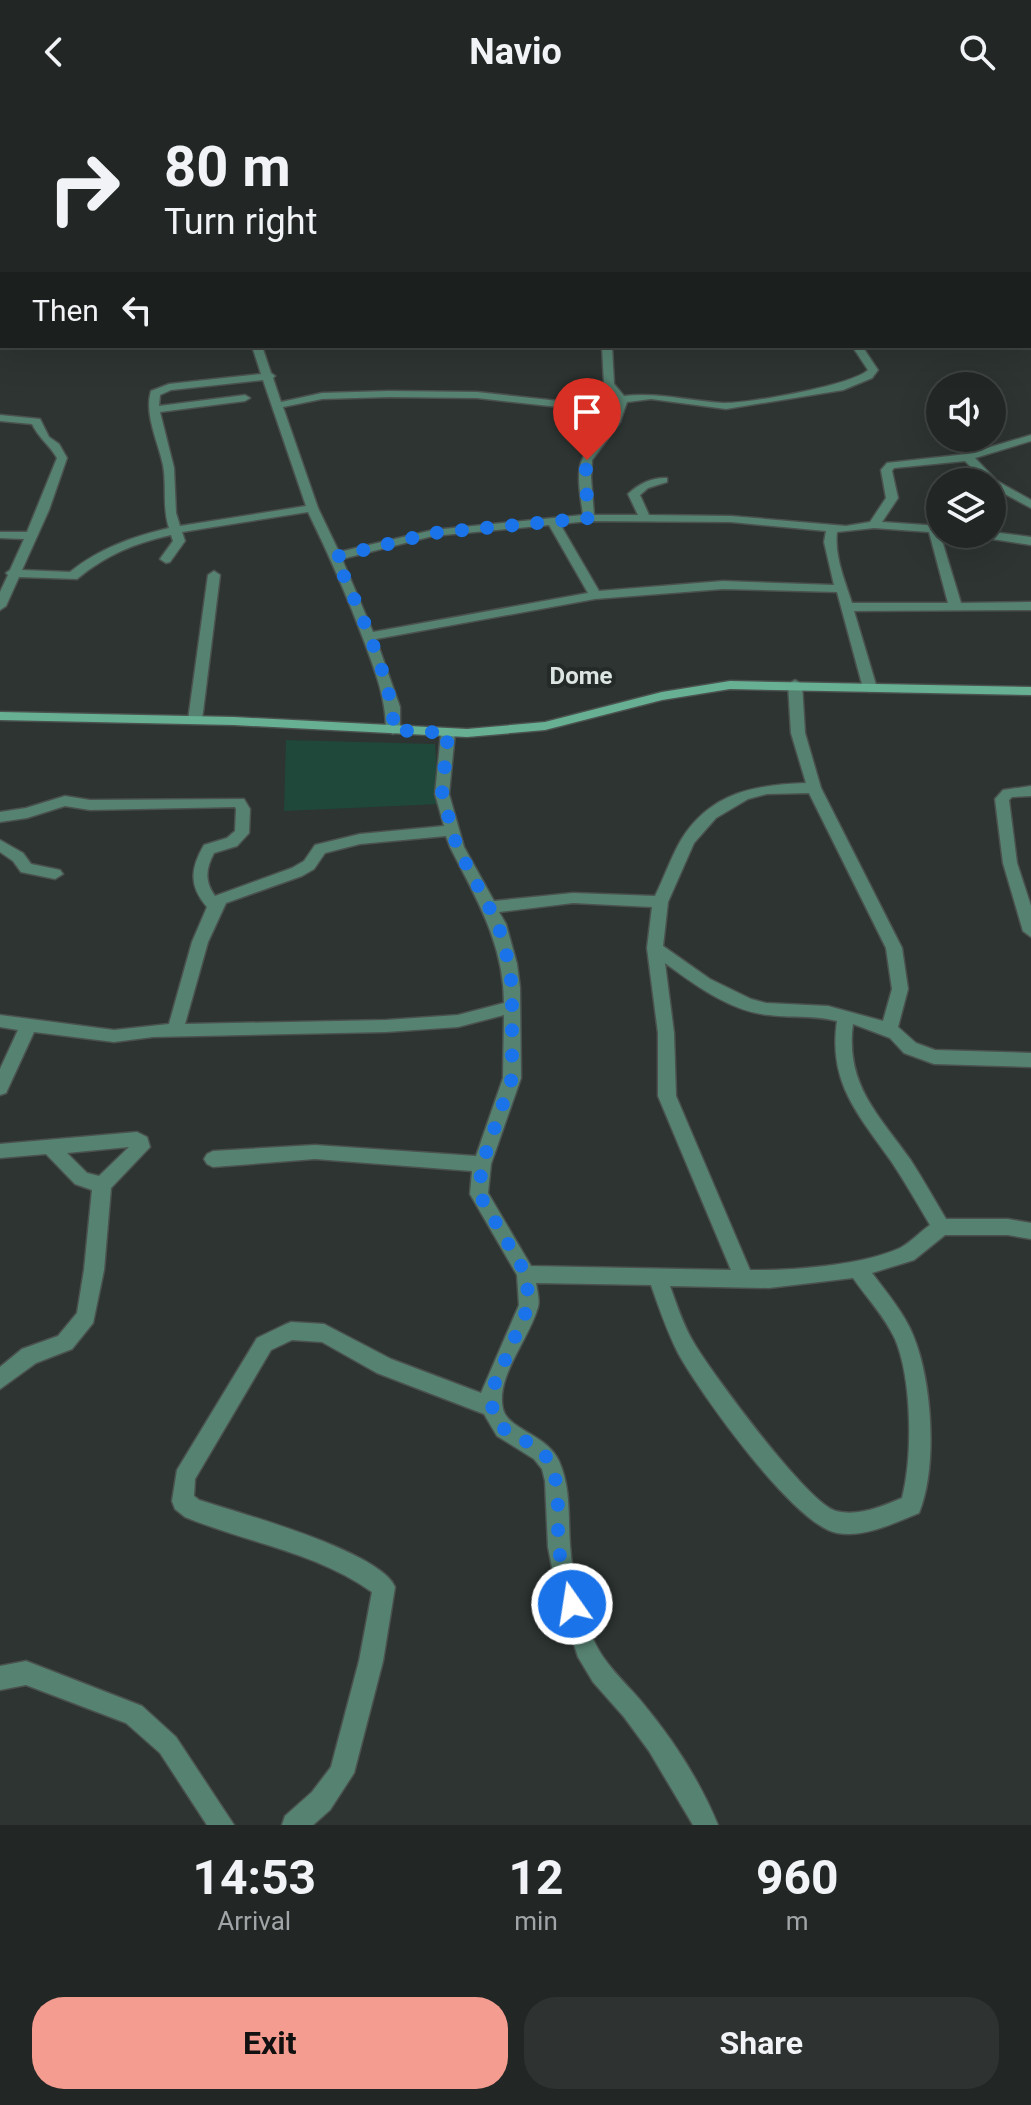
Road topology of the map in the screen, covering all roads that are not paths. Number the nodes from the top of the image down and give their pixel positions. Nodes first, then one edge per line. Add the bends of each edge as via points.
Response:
1 (258, 348) edge
2 (607, 348) edge
3 (858, 348) edge
4 (270, 376) junction
5 (245, 398) dead end
6 (622, 400) junction
7 (279, 405) junction
8 (154, 410) junction
9 (0, 418) edge
10 (1031, 438) edge
11 (968, 457) junction
12 (663, 480) dead end
13 (1031, 505) edge
14 (312, 508) junction
15 (589, 518) junction
16 (645, 518) junction
17 (552, 521) junction
18 (874, 525) junction
19 (926, 527) edge
20 (832, 528) junction
21 (176, 530) junction
22 (0, 535) edge
23 (31, 536) junction
24 (1006, 538) edge
25 (1031, 541) edge
26 (942, 548) edge
27 (335, 557) junction
28 (166, 559) dead end
29 (12, 573) junction
30 (214, 575) dead end
31 (841, 589) junction
32 (595, 595) junction
33 (955, 605) junction
34 (0, 606) edge
35 (1031, 606) edge
36 (848, 607) junction
37 (368, 637) junction
38 (795, 684) junction
39 (870, 688) junction
40 (1031, 691) edge
41 (0, 716) edge
42 (195, 720) junction
43 (393, 730) junction
44 (448, 733) junction
45 (814, 788) junction
46 (1031, 791) edge
47 (0, 817) edge
48 (454, 830) junction
49 (0, 845) edge
50 (55, 874) dead end
51 (660, 902) junction
52 (215, 906) junction
53 (491, 907) junction
54 (1031, 931) edge
55 (655, 948) junction
56 (512, 1007) junction
57 (846, 1017) junction
58 (0, 1021) edge
59 (29, 1025) junction
60 (889, 1030) junction
61 (175, 1031) junction
62 (1031, 1060) edge
63 (0, 1088) edge
64 (51, 1148) junction
65 (0, 1151) edge
66 (213, 1159) dead end
67 (482, 1164) junction
68 (102, 1185) junction
69 (941, 1227) junction
70 (1031, 1231) edge
71 (858, 1269) junction
72 (526, 1274) junction
73 (657, 1276) junction
74 (744, 1278) junction
75 (0, 1379) edge
76 (491, 1407) junction
77 (0, 1678) edge
78 (222, 1825) edge
79 (294, 1825) edge
80 (706, 1825) edge

1 - 4 street
2 - 6 street via 609,384
3 - 6 street via 873,370 839,388 726,406 651,396
4 - 7 street
4 - 8 street via 162,389 155,393
5 - 8 street
6 - 7 street via 568,405 477,395 376,394 322,396
6 - 15 street via 615,422 587,460
7 - 14 street
8 - 21 street via 168,464
9 - 23 street via 36,421 62,458
10 - 11 street
11 - 13 street via 993,483
11 - 18 street via 887,467 892,498
12 - 16 street via 634,494
14 - 21 street
14 - 27 street
15 - 16 street
15 - 17 street
16 - 20 street
17 - 27 street via 433,533
17 - 32 street
18 - 19 street
18 - 20 street
20 - 31 street via 830,542
21 - 28 street via 177,545
21 - 29 street via 129,542 73,576
22 - 23 street
23 - 29 street
24 - 25 street
26 - 33 street
27 - 37 street
29 - 34 street
30 - 42 street
31 - 32 street via 723,585
31 - 36 street
32 - 37 street
33 - 35 street
33 - 36 street
36 - 39 street
37 - 43 street via 393,707
38 - 39 street
38 - 44 street via 688,690 545,726
38 - 45 street via 798,733
39 - 40 street
41 - 42 street
42 - 43 street
43 - 44 street
44 - 48 street via 441,782
45 - 51 street via 743,795 711,815 688,841
45 - 60 street via 894,948 900,989
46 - 54 street via 1008,793 1002,799 1010,863
47 - 52 street via 65,801 239,802 242,833 209,849 198,878 200,890
48 - 52 street via 360,839 320,849 297,872 226,895
48 - 53 street via 457,847
49 - 50 street via 26,868
51 - 53 street via 573,898
51 - 55 street
52 - 61 street
53 - 56 street via 509,964
55 - 57 street via 704,983 747,1004
55 - 74 street via 666,1033 667,1096
56 - 61 street via 458,1021
56 - 67 street via 512,1078
57 - 60 street
57 - 69 street via 846,1072 858,1106 901,1161
58 - 59 street
59 - 61 street via 114,1036
59 - 63 street
60 - 62 street via 910,1048 934,1057
64 - 65 street
64 - 68 street via 81,1179
64 - 68 street via 137,1139 141,1147
66 - 67 street via 315,1152
67 - 72 street via 479,1194
68 - 75 street via 86,1317 65,1343 29,1356
69 - 70 street
69 - 71 street via 907,1254
71 - 73 street via 907,1344 919,1418 917,1489 911,1505 848,1524 826,1520 761,1451 688,1351
71 - 74 street
72 - 73 street
72 - 76 street via 529,1305 491,1392
73 - 74 street
76 - 79 street via 384,1366 324,1333 291,1331 264,1344 185,1477 183,1501 193,1509 325,1555 384,1587 342,1773
76 - 80 street via 506,1433 550,1463 559,1551 591,1659 690,1791
77 - 78 street via 26,1673 134,1714 168,1745

